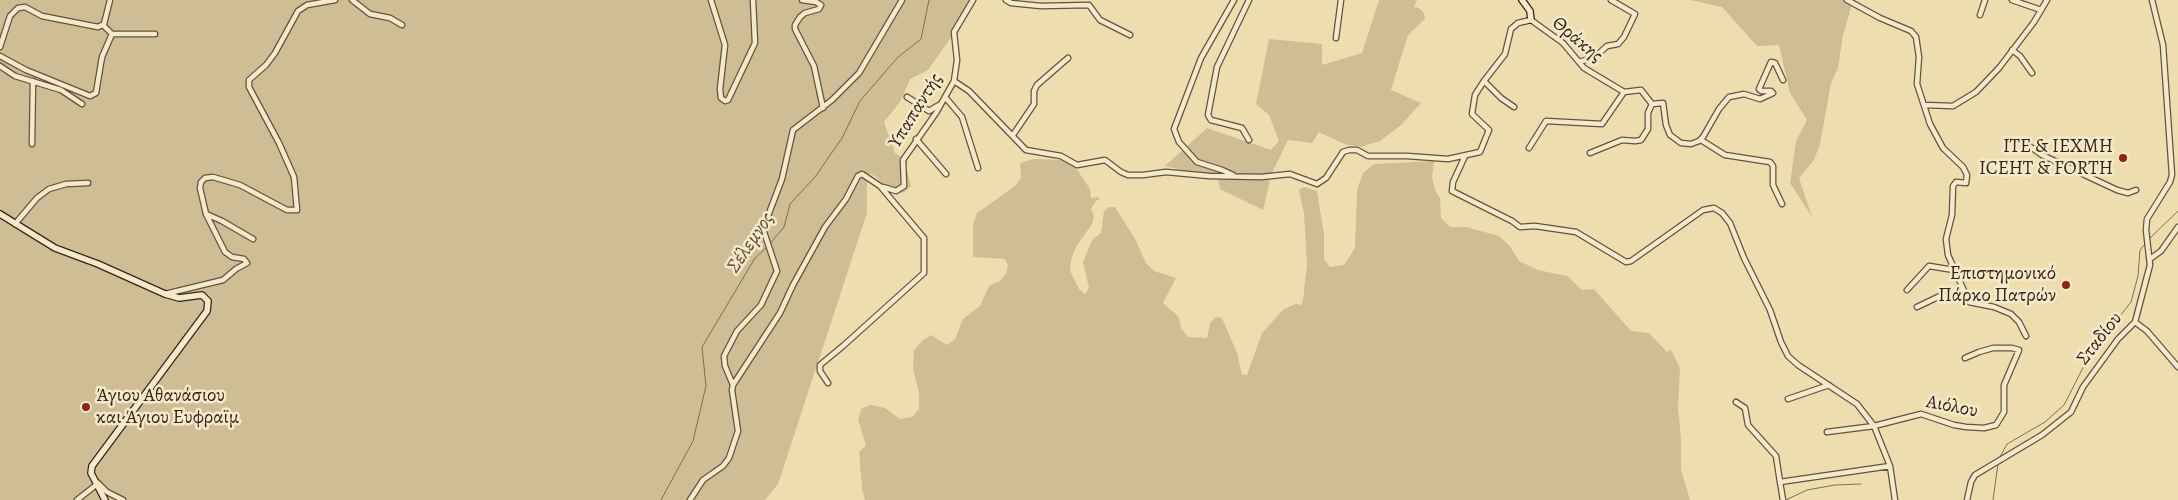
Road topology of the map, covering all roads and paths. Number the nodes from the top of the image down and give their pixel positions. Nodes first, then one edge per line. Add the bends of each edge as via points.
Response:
1 (110, 0) edge
2 (335, 0) edge
3 (352, 0) edge
4 (711, 0) edge
5 (753, 0) edge
6 (802, 0) edge
7 (902, 0) edge
8 (973, 0) edge
9 (1006, 0) edge
10 (1234, 0) edge
11 (1249, 0) edge
12 (1340, 0) edge
13 (1522, 0) edge
14 (1611, 0) edge
15 (1847, 0) edge
16 (1985, 0) edge
17 (2012, 0) edge
18 (2047, 0) edge
19 (2152, 0) edge
20 (1855, 2) edge
21 (2041, 10) junction
22 (1980, 15) dead end
23 (1531, 20) junction
24 (103, 25) junction
25 (402, 25) dead end
26 (112, 34) junction
27 (155, 34) dead end
28 (1130, 34) dead end
29 (1336, 38) dead end
30 (0, 47) edge
31 (2012, 50) junction
32 (0, 56) edge
33 (1068, 58) dead end
34 (1579, 62) junction
35 (0, 66) edge
36 (0, 70) edge
37 (2032, 73) dead end
38 (1782, 80) dead end
39 (34, 81) junction
40 (1484, 81) junction
41 (954, 82) junction
42 (1624, 92) junction
43 (907, 97) dead end
44 (945, 97) junction
45 (942, 103) junction
46 (82, 104) dead end
47 (1652, 104) junction
48 (1924, 105) junction
49 (1514, 107) dead end
50 (823, 108) junction
51 (1013, 135) junction
52 (916, 139) junction
53 (1250, 140) dead end
54 (1701, 140) junction
55 (2025, 143) dead end
56 (32, 144) dead end
57 (1529, 148) dead end
58 (1590, 153) dead end
59 (1465, 156) junction
60 (978, 168) dead end
61 (946, 174) dead end
62 (1234, 176) junction
63 (88, 183) dead end
64 (880, 186) junction
65 (2136, 190) dead end
66 (1782, 204) dead end
67 (0, 214) edge
68 (206, 214) junction
69 (15, 224) junction
70 (2178, 227) edge
71 (253, 239) dead end
72 (2150, 259) junction
73 (1954, 270) junction
74 (1907, 290) dead end
75 (165, 294) junction
76 (1965, 296) junction
77 (1917, 307) dead end
78 (2135, 322) junction
79 (2026, 336) dead end
80 (1965, 358) dead end
81 (2178, 367) edge
82 (828, 383) dead end
83 (1828, 384) junction
84 (733, 385) junction
85 (1788, 399) dead end
86 (1736, 402) dead end
87 (1874, 426) junction
88 (1828, 432) dead end
89 (1890, 466) junction
90 (95, 482) junction
91 (1780, 482) junction
92 (77, 500) edge
93 (105, 500) edge
94 (123, 500) edge
95 (690, 500) edge
96 (1782, 500) edge
97 (1895, 500) edge
98 (1967, 500) edge

1 - 24 street
2 - 68 street via 298,11 275,53 249,80 249,87 294,177 297,210 287,210 240,185 208,177 201,182 200,188
3 - 25 street via 370,14 390,18
4 - 5 street via 725,45 720,89 721,98 725,101 755,43
6 - 50 street via 821,5 819,9 805,13 795,25 814,66
7 - 50 street via 859,73
8 - 41 street, Υπαπαντής via 954,32 957,60
9 - 28 street via 1041,6 1089,5 1100,20
10 - 62 street via 1201,58 1174,129 1177,139 1194,160
11 - 53 street via 1217,67 1208,116 1211,120 1242,128
12 - 29 street
13 - 23 main road via 1530,11
14 - 34 street via 1635,14 1624,37 1618,44 1607,46 1595,58
15 - 20 street
16 - 22 street
17 - 21 street
18 - 21 street
19 - 72 street, Σταδίου via 2163,45 2172,172 2170,182 2147,219
20 - 48 street via 1915,35 1919,57 1918,84
21 - 31 street
23 - 34 street, Θράκης via 1563,43
23 - 40 street via 1518,23 1511,29 1505,54
24 - 26 street
24 - 30 street via 98,27 48,18 19,7 10,16
26 - 27 street
26 - 32 street via 102,58 96,93 90,96
31 - 37 street
31 - 48 street via 1987,81 1962,101 1950,106
33 - 51 street via 1037,85 1034,104
34 - 42 street, Θράκης
35 - 36 street
35 - 39 street via 15,76
38 - 54 street via 1775,63 1771,62 1760,89 1773,93 1760,99 1740,94 1727,99
39 - 46 street via 61,90
39 - 56 street
40 - 49 street
40 - 59 street via 1475,95 1471,111 1474,118 1487,127 1488,133 1480,152
41 - 44 street, Υπαπαντής
41 - 51 street via 970,91
42 - 47 street, Θράκης via 1641,90
42 - 57 street via 1602,124 1546,121
43 - 45 street via 929,111
44 - 45 street, Υπαπαντής
44 - 60 street via 962,117
45 - 52 street, Υπαπαντής
47 - 54 street via 1663,103 1667,128 1678,141 1691,144
47 - 58 street via 1648,113 1648,129 1641,140 1619,140
48 - 73 street via 1939,143 1967,175 1966,184 1954,183 1952,214 1946,236
50 - 84 street via 797,126 791,136 782,179 763,229 777,271 762,305 736,331 724,356
51 - 62 street via 1022,147 1030,151 1056,155 1077,165 1105,160 1128,175 1166,172
52 - 61 street
52 - 64 street, Υπαπαντής via 902,162 903,188 893,191
54 - 66 street via 1725,155 1770,162 1773,185
55 - 65 street via 2117,190 2128,193
59 - 62 street via 1448,159 1368,156 1349,150 1343,152 1326,178 1318,184 1290,174
59 - 83 street via 1452,190 1520,227 1576,232 1626,262 1703,210 1714,208 1722,213 1730,223 1770,310 1784,350 1795,363
63 - 69 street via 49,189
64 - 82 street via 924,238 924,274 820,365
64 - 84 street via 865,174 858,176 846,199 825,226 780,313
67 - 69 main road
68 - 71 street
68 - 75 street via 224,252 244,259 247,264 236,268 223,280
69 - 75 main road via 55,248
70 - 72 street
72 - 78 street, Σταδίου
73 - 74 street via 1929,266
73 - 76 street
75 - 90 main road via 179,298 204,296 208,308 94,462 91,468
76 - 77 street via 1940,296
76 - 79 street via 1972,304 1994,307 2014,316
78 - 81 street via 2148,331
78 - 98 street, Σταδίου via 2083,386 2071,412 2042,435 1980,470 1972,479
80 - 87 street, Αιόλου via 1993,348 2019,350 2004,385 2003,414 1996,425 1966,427 1921,414
83 - 85 street
83 - 87 street via 1860,406
84 - 95 street via 738,431 729,458 703,480
86 - 91 street via 1745,408 1748,425 1776,456
87 - 88 street, Αιόλου
87 - 89 street
89 - 91 street
89 - 97 street
90 - 92 street
90 - 93 main road
90 - 94 street
91 - 96 street

